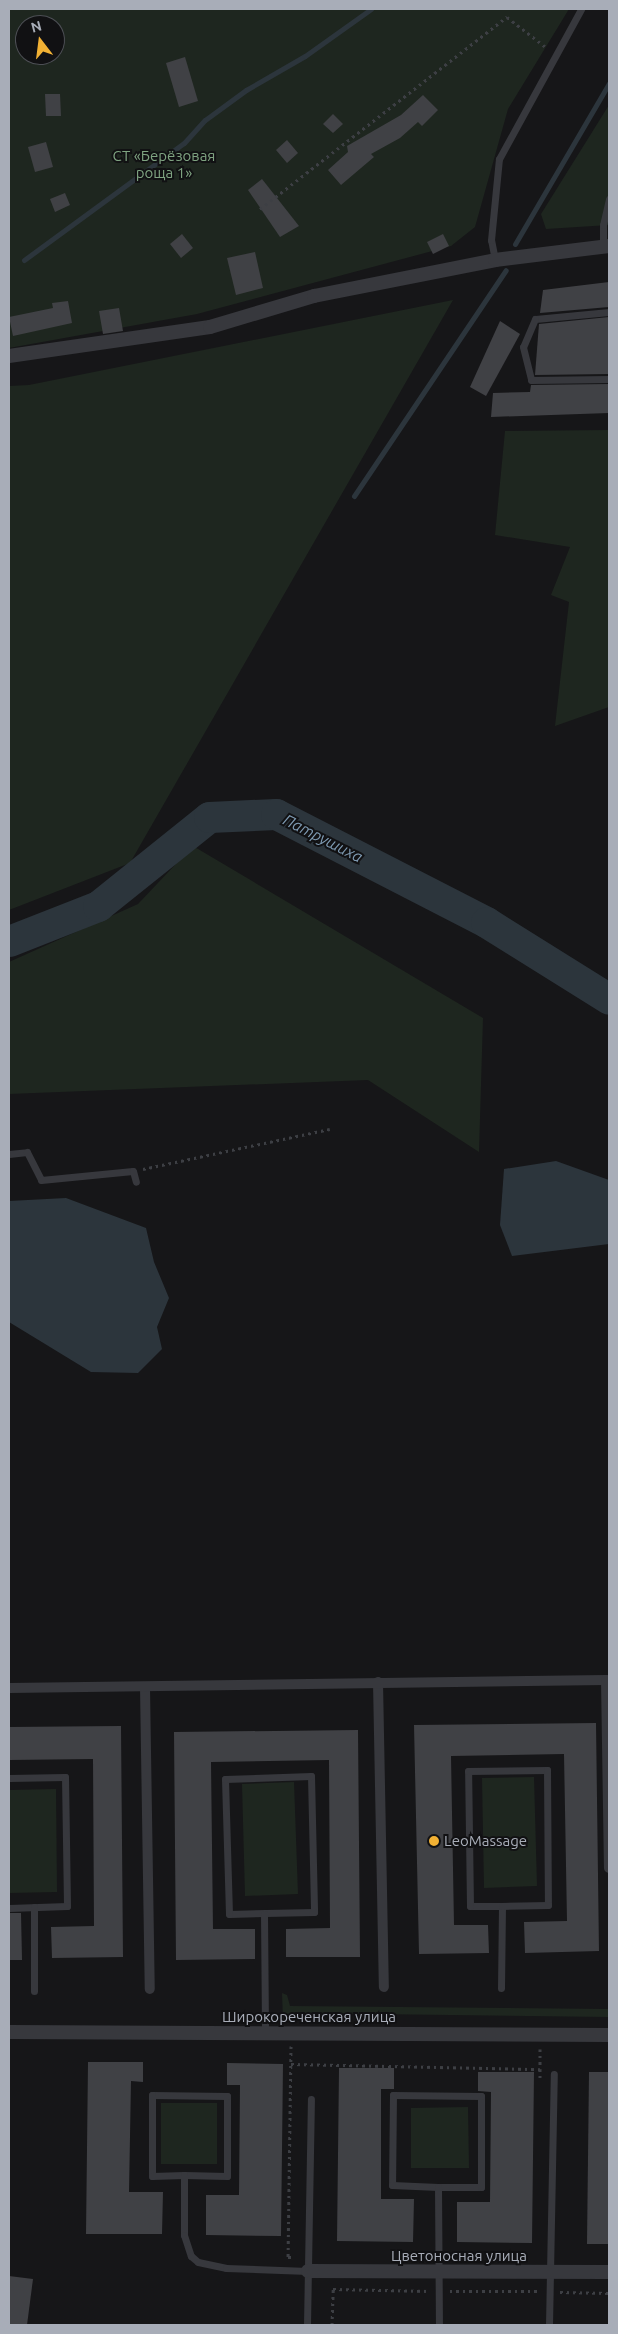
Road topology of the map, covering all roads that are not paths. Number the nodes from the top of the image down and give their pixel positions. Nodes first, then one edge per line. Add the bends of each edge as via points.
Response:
1 (581, 9) edge
2 (609, 199) edge
3 (606, 246) edge
4 (495, 260) junction
5 (609, 312) edge
6 (9, 356) edge
7 (609, 379) edge
8 (9, 1154) edge
9 (136, 1182) dead end
10 (378, 1682) junction
11 (145, 1687) junction
12 (9, 1688) edge
13 (9, 1778) edge
14 (609, 1868) edge
15 (502, 1906) junction
16 (34, 1907) junction
17 (9, 1908) edge
18 (264, 1914) junction
19 (384, 1987) dead end
20 (501, 1988) dead end
21 (150, 1989) dead end
22 (34, 1992) dead end
23 (9, 2032) edge
24 (265, 2033) junction
25 (609, 2035) edge
26 (554, 2074) dead end
27 (311, 2099) dead end
28 (184, 2176) junction
29 (438, 2187) junction
30 (308, 2264) junction
31 (550, 2272) junction
32 (609, 2272) edge
33 (438, 2273) junction
34 (307, 2325) edge
35 (439, 2325) edge
36 (549, 2325) edge

1 - 4 lane via 499,159 491,240
2 - 3 lane via 603,225
3 - 4 street
4 - 6 street via 314,296 210,327
5 - 7 lane via 534,319 523,346 531,380
8 - 9 lane via 27,1152 42,1180 133,1171
10 - 11 street
10 - 14 street via 606,1680
10 - 19 street
11 - 12 street
11 - 21 street
13 - 16 lane via 65,1777 67,1906
15 - 15 lane via 470,1906 468,1771 547,1770 548,1905
15 - 20 lane
16 - 17 lane
16 - 22 lane
18 - 18 lane via 314,1912 310,1776 225,1779 229,1914
18 - 24 lane
23 - 24 street, Широкореченская улица
24 - 25 street, Широкореченская улица
26 - 31 lane
27 - 30 lane
28 - 28 lane via 152,2176 152,2096 227,2096 227,2176
28 - 30 lane via 184,2235 191,2256 198,2262 226,2268
29 - 29 lane via 392,2185 393,2095 481,2096 481,2187
29 - 33 lane
30 - 33 street, Цветоносная улица
30 - 34 lane
31 - 32 street, Цветоносная улица
31 - 33 street, Цветоносная улица
31 - 36 lane
33 - 35 lane

